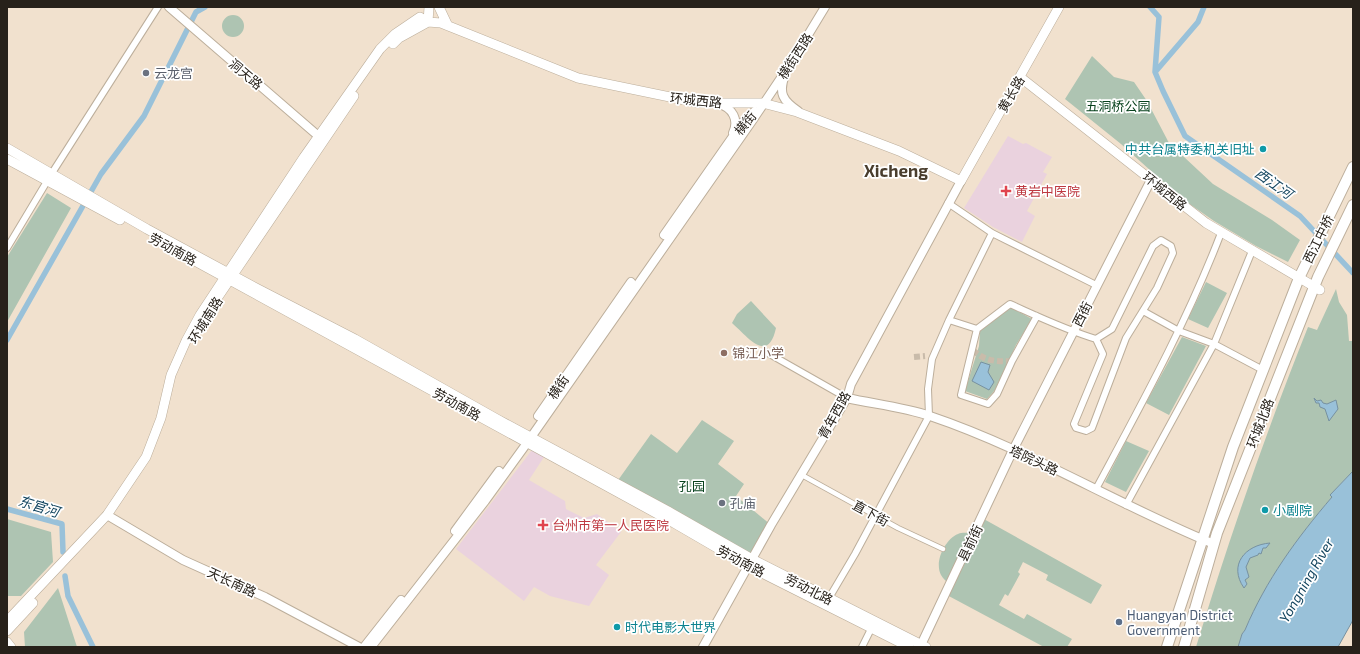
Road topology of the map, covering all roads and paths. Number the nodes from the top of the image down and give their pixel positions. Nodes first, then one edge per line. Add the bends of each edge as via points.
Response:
1 (158, 7) edge
2 (169, 7) edge
3 (421, 7) edge
4 (430, 7) edge
5 (439, 7) edge
6 (825, 7) edge
7 (1060, 7) edge
8 (424, 20) junction
9 (448, 26) junction
10 (788, 67) junction
11 (1020, 77) junction
12 (715, 103) junction
13 (763, 103) junction
14 (804, 115) junction
15 (321, 138) junction
16 (726, 147) junction
17 (7, 148) edge
18 (7, 159) edge
19 (1353, 167) edge
20 (50, 176) junction
21 (1152, 180) junction
22 (961, 181) junction
23 (948, 203) junction
24 (1353, 205) edge
25 (992, 232) junction
26 (1221, 233) junction
27 (7, 248) edge
28 (1252, 251) junction
29 (1302, 273) junction
30 (229, 277) junction
31 (638, 277) junction
32 (1096, 285) junction
33 (1317, 288) junction
34 (1143, 311) junction
35 (1037, 316) junction
36 (948, 320) junction
37 (977, 329) junction
38 (1179, 331) junction
39 (1073, 332) junction
40 (1096, 339) junction
41 (1214, 344) junction
42 (766, 352) dead end
43 (925, 356) tunnel mouth
44 (932, 359) junction
45 (1263, 370) junction
46 (847, 398) junction
47 (929, 416) junction
48 (526, 439) junction
49 (1014, 450) junction
50 (800, 474) junction
51 (1096, 489) junction
52 (1126, 504) junction
53 (109, 516) junction
54 (875, 516) junction
55 (1202, 539) junction
56 (1214, 544) junction
57 (943, 549) dead end
58 (750, 563) junction
59 (829, 598) junction
60 (7, 621) edge
61 (873, 625) junction
62 (7, 631) edge
63 (7, 642) edge
64 (924, 645) edge
65 (10, 647) edge
66 (359, 647) edge
67 (364, 647) edge
68 (371, 647) edge
69 (703, 647) edge
70 (862, 647) edge
71 (909, 647) edge
72 (1167, 647) edge
73 (1184, 647) edge

1 - 20 street
2 - 15 street, 洞天路
3 - 8 main road
4 - 8 main road
5 - 9 main road
6 - 10 street, 横街西路
7 - 11 main road, 黄长路
8 - 9 main road, 环城西路
8 - 15 main road, 环城南路 via 419,27 399,38 385,52
8 - 15 main road via 395,34 380,49
9 - 12 main road, 环城西路 via 578,78 699,103
10 - 13 street, 横街西路
10 - 14 street via 781,93 787,104
11 - 21 main road, 环城西路
11 - 22 main road, 黄长路
12 - 13 main road, 环城西路
12 - 16 street via 728,107 734,115 735,128
13 - 14 main road, 环城西路
13 - 16 street, 横街 via 743,122
13 - 31 street, 横街
14 - 22 main road, 环城西路 via 899,151
15 - 30 main road, 环城南路
16 - 31 street, 横街
17 - 20 main road
18 - 20 main road
19 - 29 main road, 西江中桥
20 - 27 street
20 - 30 main road, 劳动南路
21 - 26 main road, 环城西路 via 1172,198
21 - 32 street, 西街
22 - 23 street, 青年西路
23 - 25 street
23 - 46 street, 青年西路 via 851,384
24 - 33 main road, 环城北路 via 1318,277
25 - 32 street
25 - 36 street
26 - 28 main road, 环城西路
26 - 38 street
28 - 29 main road, 环城西路
28 - 41 street
29 - 33 main road, 环城西路
29 - 45 main road, 环城北路
30 - 48 main road, 劳动南路
30 - 53 main road, 环城南路 via 188,348 176,377 165,421 150,460
31 - 48 street, 横街
32 - 39 street, 西街
33 - 56 main road, 环城北路
34 - 38 street
34 - 40 street via 1173,253 1170,246 1161,240 1153,246 1112,329
34 - 40 street via 1126,338 1092,428 1086,431 1076,428 1074,424 1103,354
35 - 37 street via 1010,304
35 - 37 street via 997,394 988,404 961,394
35 - 39 street
36 - 37 street
36 - 44 street
38 - 41 street
38 - 51 street
39 - 40 street
39 - 49 street, 西街
41 - 45 street
41 - 52 street
42 - 46 street
43 - 44 street
44 - 47 street via 928,389
45 - 55 main road, 环城北路 via 1233,447
46 - 47 street, 塔院头路
46 - 50 street, 青年西路
47 - 49 street, 塔院头路
47 - 54 street
48 - 58 main road, 劳动北路 via 668,511
48 - 67 street, 横街
48 - 68 street, 横街 via 462,531
49 - 51 street, 塔院头路
49 - 64 street, 县前街
50 - 54 street, 直下街
50 - 58 street, 青年西路
51 - 52 street, 塔院头路
52 - 55 street, 塔院头路
53 - 60 main road
53 - 62 main road, 环城南路
53 - 66 street, 天长南路 via 183,560 265,597
54 - 57 street, 直下街
54 - 59 street
55 - 56 street, 塔院头路
55 - 72 main road, 环城北路
56 - 73 main road, 环城北路
58 - 59 main road, 劳动北路
58 - 61 main road, 劳动南路
58 - 69 street, 青年西路
59 - 61 main road, 劳动北路
61 - 64 main road, 劳动北路
61 - 70 street
61 - 71 main road, 劳动南路
63 - 65 main road

